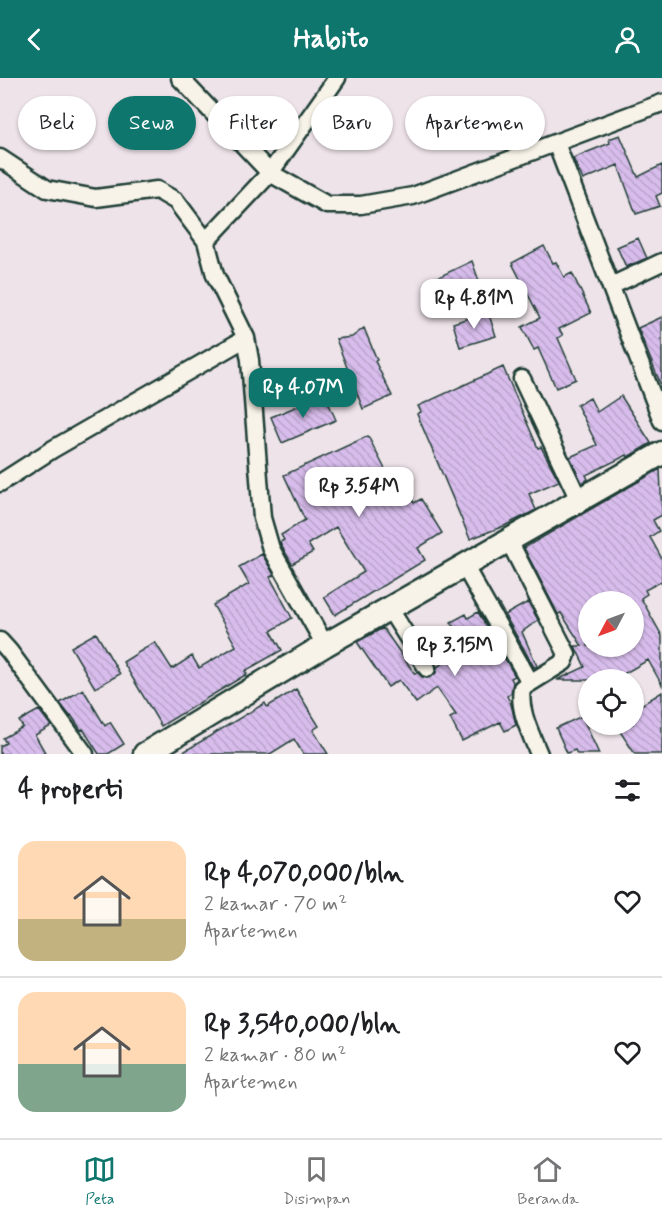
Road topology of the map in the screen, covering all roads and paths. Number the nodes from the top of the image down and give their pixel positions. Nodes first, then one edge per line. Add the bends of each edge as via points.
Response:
1 (180, 78) edge
2 (337, 78) edge
3 (662, 104) edge
4 (556, 143) junction
5 (0, 158) edge
6 (270, 173) junction
7 (206, 241) junction
8 (662, 262) edge
9 (611, 286) junction
10 (246, 338) junction
11 (522, 380) dead end
12 (662, 422) edge
13 (662, 453) edge
14 (0, 483) edge
15 (579, 500) junction
16 (509, 542) junction
17 (465, 567) junction
18 (389, 608) junction
19 (0, 642) edge
20 (325, 645) junction
21 (427, 668) dead end
22 (530, 682) junction
23 (85, 754) edge
24 (145, 754) edge
25 (539, 754) edge

1 - 6 street
2 - 6 street
3 - 4 street
4 - 6 street via 413,196 361,205 327,205
4 - 9 street
5 - 7 street via 47,189 96,198 157,190 176,201
6 - 7 street
7 - 10 street via 215,275
8 - 9 street
9 - 12 street
10 - 14 street
10 - 20 street via 262,518 271,549
11 - 15 street
13 - 15 street
15 - 16 street
16 - 17 street
16 - 22 street via 567,654 564,662
17 - 18 street
17 - 22 street
18 - 20 street
18 - 21 street
19 - 23 street
20 - 24 street
22 - 25 street via 522,688 521,695

